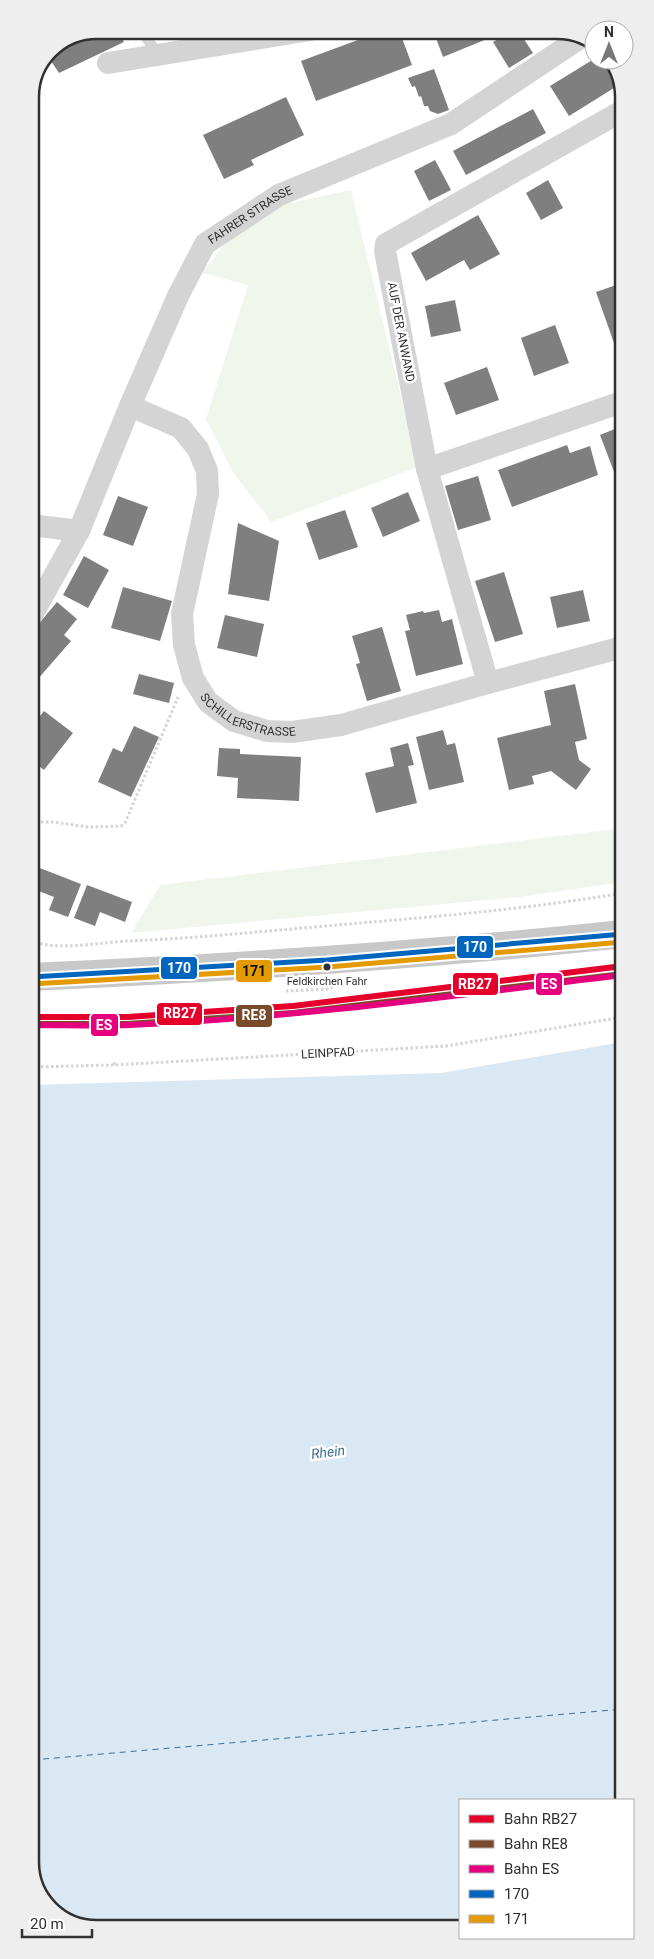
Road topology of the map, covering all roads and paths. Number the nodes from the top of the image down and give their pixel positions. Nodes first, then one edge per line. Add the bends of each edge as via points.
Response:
1 (148, 39) edge
2 (245, 39) edge
3 (575, 42) edge
4 (158, 56) junction
5 (108, 63) dead end
6 (615, 115) edge
7 (615, 404) edge
8 (130, 406) junction
9 (428, 469) junction
10 (39, 526) edge
11 (79, 531) junction
12 (39, 603) edge
13 (615, 649) edge
14 (191, 669) junction
15 (488, 683) junction
16 (39, 822) edge
17 (615, 894) edge
18 (615, 935) edge
19 (124, 941) junction
20 (39, 943) edge
21 (124, 947) dead end
22 (39, 977) edge
23 (615, 1018) edge
24 (115, 1060) dead end
25 (114, 1065) junction
26 (39, 1067) edge

1 - 4 lane
2 - 4 street
3 - 8 street, FAHRER STRASSE via 451,124 279,195 206,244 178,296
4 - 5 street
6 - 9 street, AUF DER ANWAND via 386,244
7 - 9 street
8 - 11 street, FAHRER STRASSE
8 - 14 street, SCHILLERSTRASSE via 181,428 198,449 207,470 208,494 182,614 184,645
9 - 15 street, AUF DER ANWAND
10 - 11 street
11 - 12 street, FAHRER STRASSE
13 - 15 street, SCHILLERSTRASSE
14 - 15 street, SCHILLERSTRASSE via 208,702 234,721 267,731 292,732 341,725
14 - 16 path via 125,823 121,826 88,827
17 - 19 path via 559,904 433,917
18 - 22 main road via 348,958
19 - 20 path via 66,946
19 - 21 path
23 - 25 path, LEINPFAD via 446,1046
24 - 25 path
25 - 26 path, LEINPFAD

